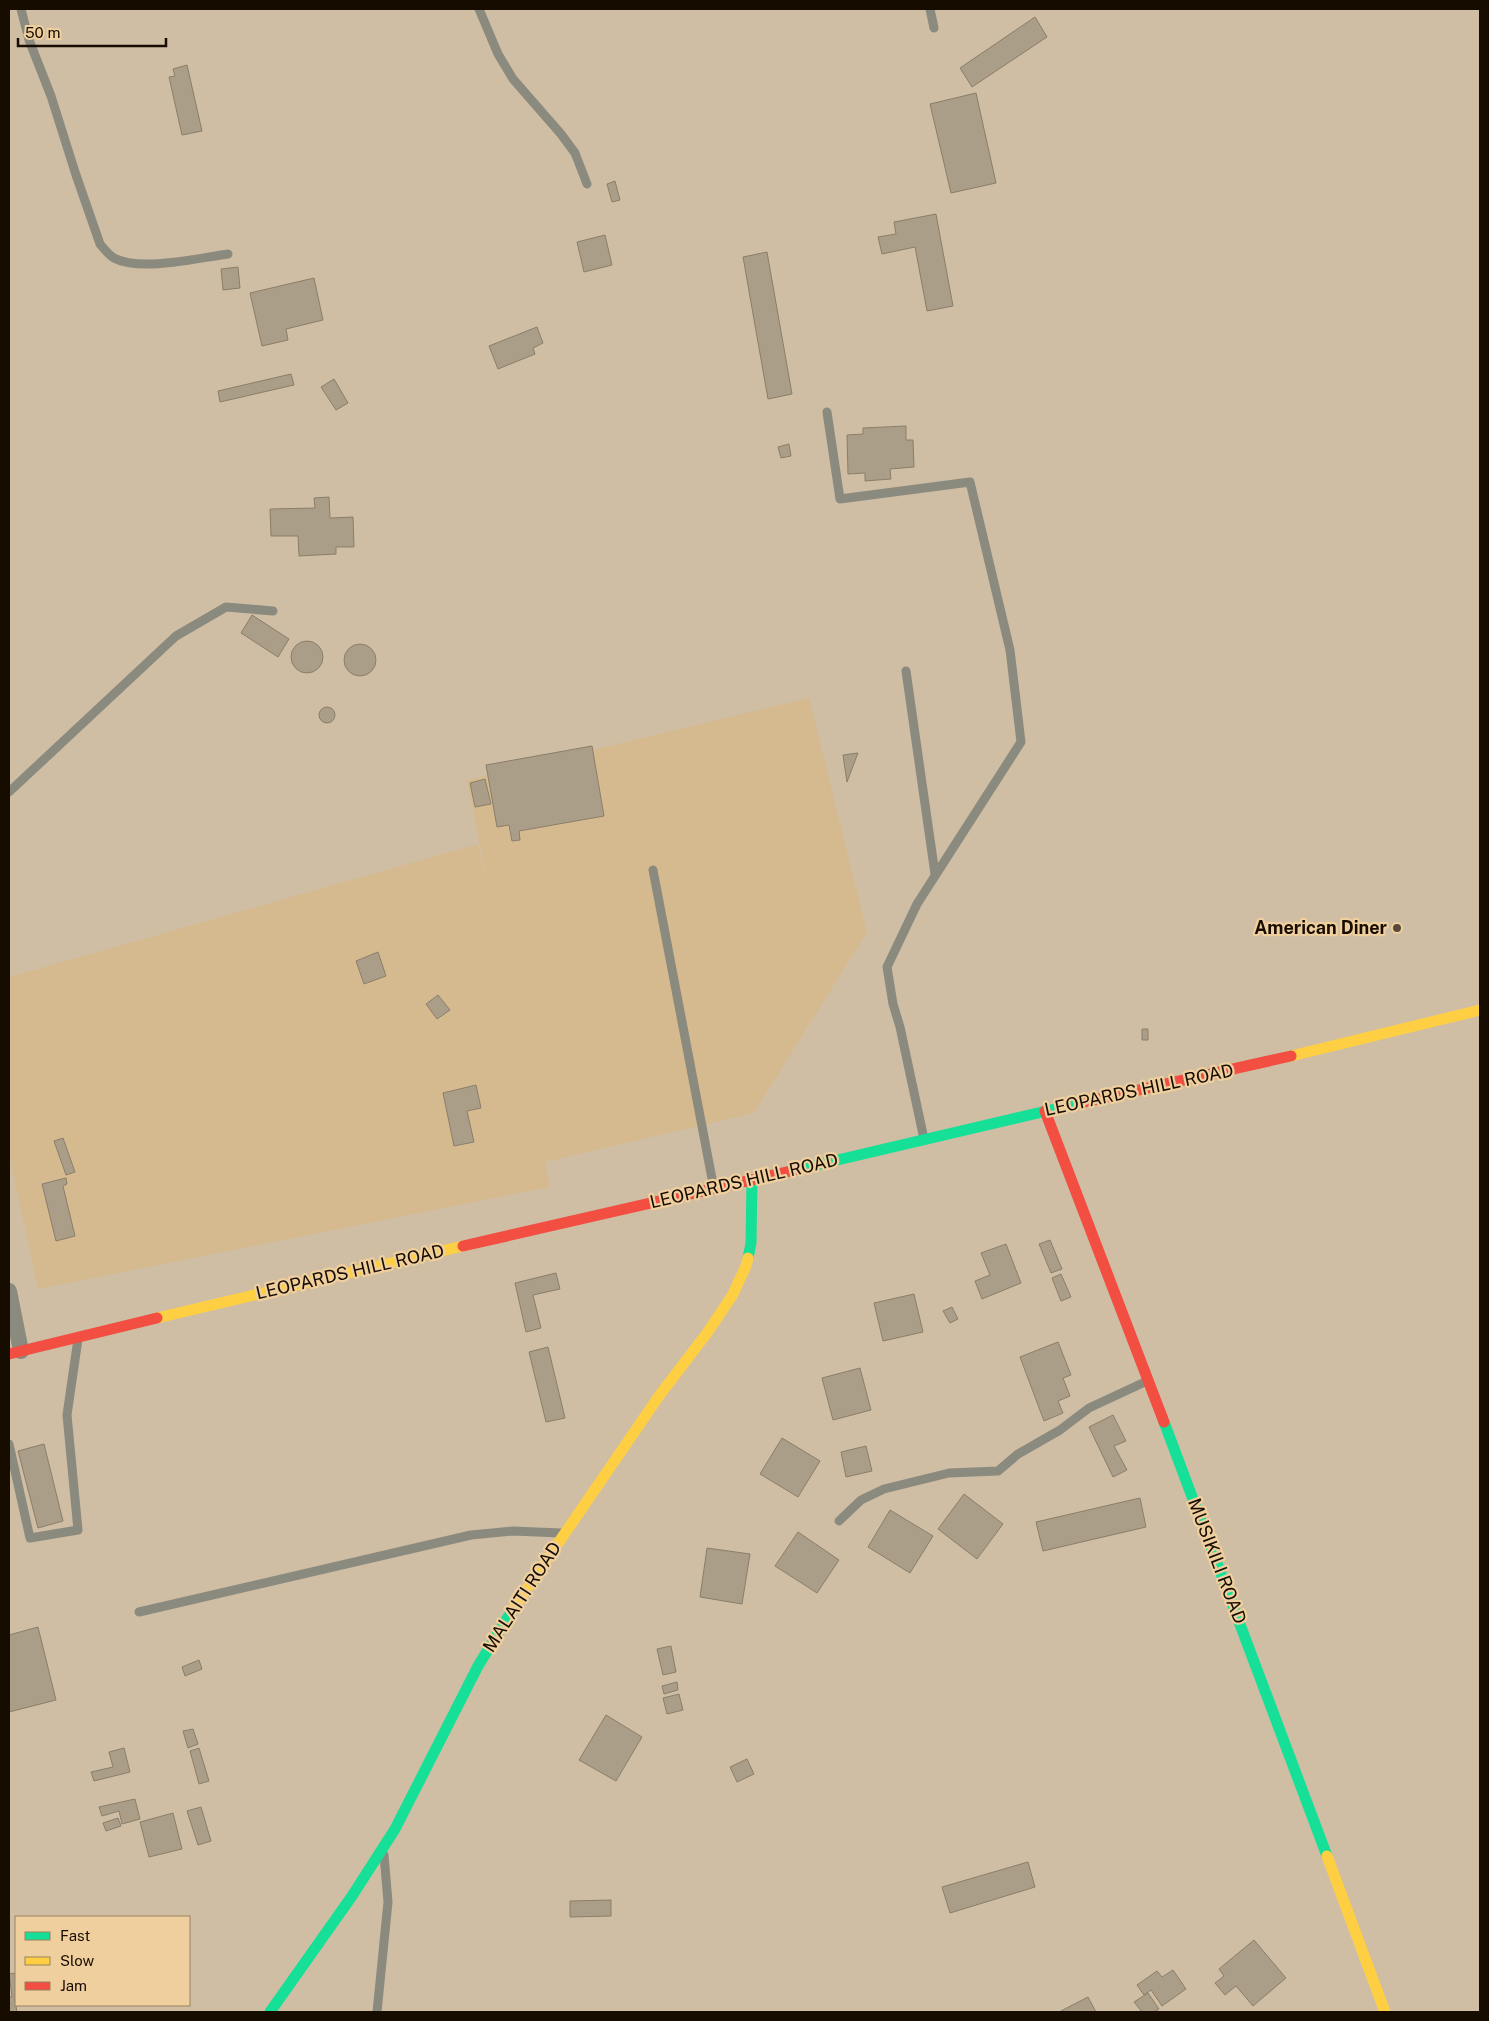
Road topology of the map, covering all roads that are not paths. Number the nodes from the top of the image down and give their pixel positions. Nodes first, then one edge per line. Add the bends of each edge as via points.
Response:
1 (21, 9) edge
2 (479, 9) edge
3 (930, 9) edge
4 (934, 28) dead end
5 (588, 184) dead end
6 (228, 254) dead end
7 (827, 412) dead end
8 (273, 610) dead end
9 (906, 671) dead end
10 (9, 792) edge
11 (654, 870) dead end
12 (936, 874) junction
13 (1480, 1010) edge
14 (1045, 1111) junction
15 (924, 1139) junction
16 (752, 1180) junction
17 (714, 1189) junction
18 (9, 1291) edge
19 (78, 1337) junction
20 (15, 1352) edge
21 (1148, 1380) junction
22 (9, 1444) edge
23 (839, 1522) dead end
24 (564, 1534) junction
25 (139, 1612) dead end
26 (384, 1847) junction
27 (270, 2012) edge
28 (377, 2012) edge
29 (1385, 2012) edge

1 - 6 lane via 76,176 100,244 106,252 115,258 141,264
2 - 5 lane via 503,62 575,153
3 - 4 lane
7 - 12 lane via 840,499 970,482 1008,641 1021,742
8 - 10 lane via 226,607 176,636
9 - 12 lane
11 - 17 lane
12 - 15 lane via 917,904 887,967
13 - 14 street, LEOPARDS HILL ROAD via 1272,1061
14 - 15 street, LEOPARDS HILL ROAD
14 - 21 street, MUSIKILI ROAD
15 - 16 street, LEOPARDS HILL ROAD
16 - 17 street, LEOPARDS HILL ROAD
16 - 24 street, MALAITI ROAD via 751,1244 746,1266 732,1296
17 - 19 street, LEOPARDS HILL ROAD
18 - 20 street
19 - 20 street, LEOPARDS HILL ROAD
19 - 22 lane via 67,1415 78,1530 30,1538
21 - 23 lane via 1090,1408 1018,1454 998,1471 949,1473 884,1489 861,1500
21 - 29 street, MUSIKILI ROAD
24 - 25 lane via 512,1531 471,1535
24 - 26 street, MALAITI ROAD via 496,1635
26 - 27 street, MALAITI ROAD
26 - 28 lane via 388,1902

